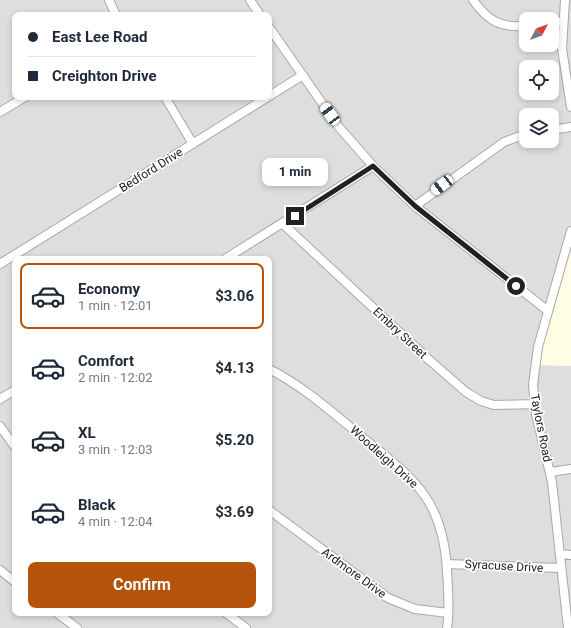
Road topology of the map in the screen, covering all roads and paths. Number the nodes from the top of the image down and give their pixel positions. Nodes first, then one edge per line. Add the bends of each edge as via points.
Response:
1 (109, 0) edge
2 (250, 0) edge
3 (473, 0) edge
4 (567, 3) edge
5 (115, 12) edge
6 (258, 12) edge
7 (559, 22) edge
8 (562, 22) junction
9 (519, 26) edge
10 (272, 31) edge
11 (303, 75) junction
12 (272, 94) edge
13 (20, 100) edge
14 (167, 100) edge
15 (263, 100) edge
16 (571, 107) edge
17 (0, 112) edge
18 (571, 127) edge
19 (559, 129) edge
20 (519, 137) edge
21 (193, 144) junction
22 (373, 166) junction
23 (415, 206) junction
24 (282, 223) junction
25 (571, 231) edge
26 (13, 256) edge
27 (229, 256) edge
28 (12, 257) edge
29 (0, 264) edge
30 (548, 311) junction
31 (272, 370) edge
32 (12, 392) edge
33 (0, 399) edge
34 (535, 404) junction
35 (0, 426) edge
36 (12, 443) edge
37 (571, 468) edge
38 (550, 472) junction
39 (272, 512) edge
40 (560, 554) junction
41 (571, 555) edge
42 (447, 564) junction
43 (561, 568) junction
44 (0, 570) edge
45 (12, 580) edge
46 (448, 613) junction
47 (61, 616) edge
48 (230, 616) edge
49 (77, 628) edge
50 (246, 628) edge
51 (447, 628) edge
52 (568, 628) edge

1 - 5 street
2 - 6 street
3 - 9 street via 485,15 495,22
4 - 8 street
7 - 8 street
8 - 16 street via 563,66
10 - 11 street
11 - 12 street, Bedford Drive
11 - 22 street via 338,126
13 - 17 street
14 - 21 street
15 - 21 street, Bedford Drive
18 - 19 street
20 - 23 street via 504,142
21 - 26 street, Bedford Drive
22 - 23 street
22 - 24 street
23 - 30 street
24 - 27 street
24 - 34 street, Embry Street via 466,392 494,405
25 - 30 street, Taylors Road
28 - 29 street, Bedford Drive
30 - 34 street, Taylors Road via 534,365
31 - 42 street, Woodleigh Drive via 310,393 390,460 420,489 438,518 444,537
32 - 33 street
34 - 38 street, Taylors Road
35 - 36 street
37 - 38 street
38 - 40 street, Taylors Road
39 - 46 street, Ardmore Drive via 388,598 415,609
40 - 41 street
40 - 43 street, Taylors Road
42 - 43 street, Syracuse Drive
42 - 46 street, Woodleigh Drive
43 - 52 street, Taylors Road
44 - 45 street
46 - 51 street, Woodleigh Drive
47 - 49 street
48 - 50 street

